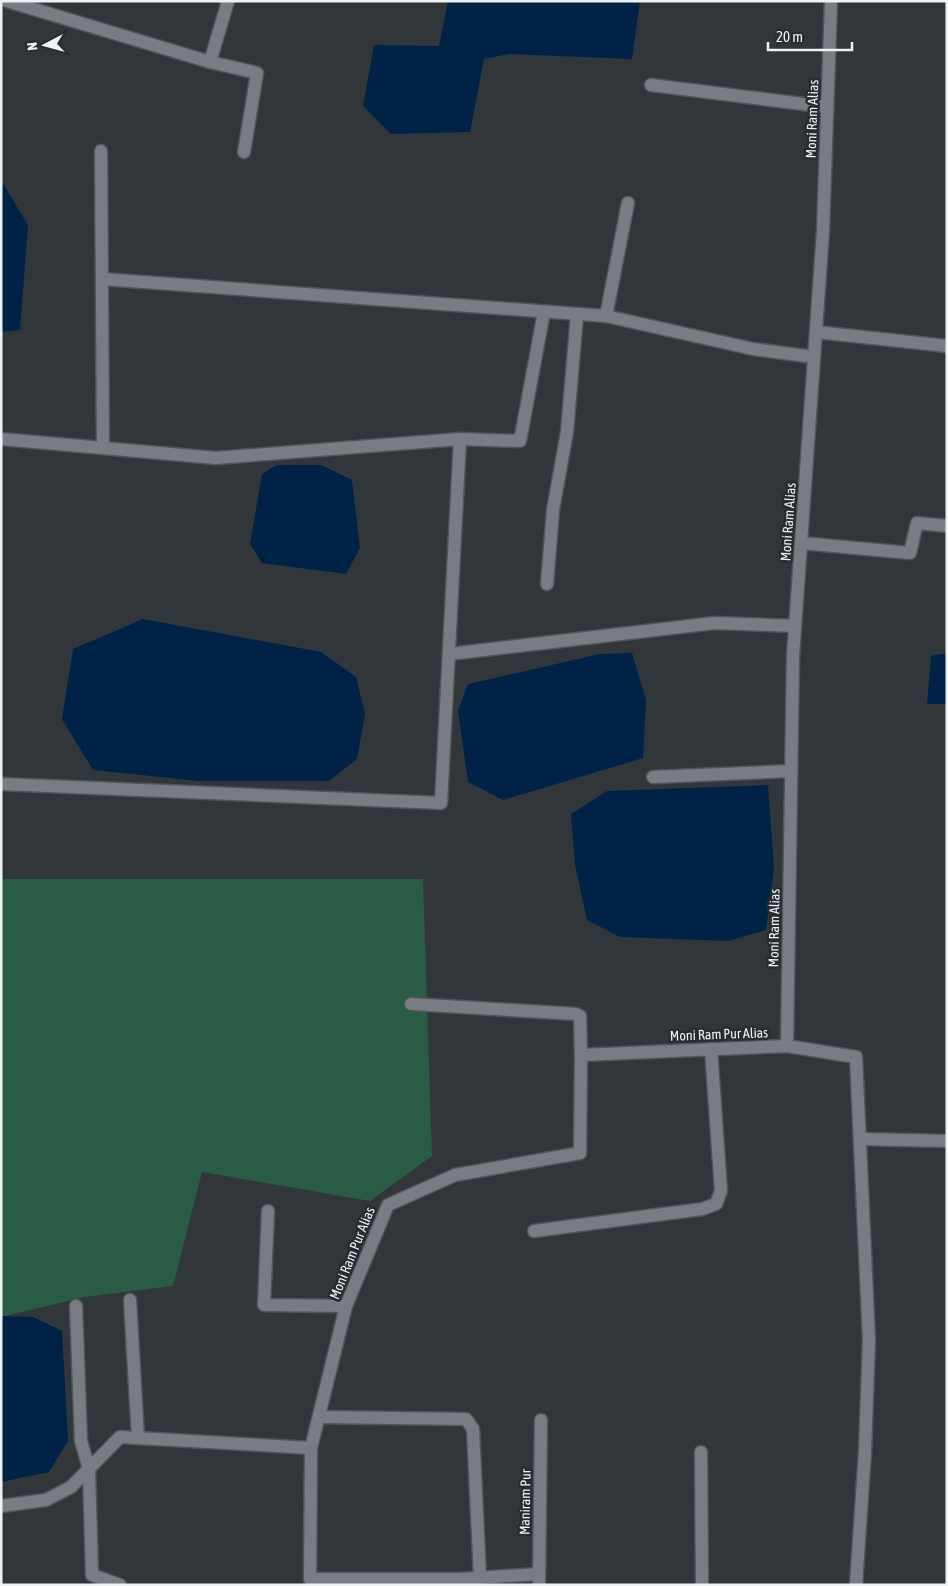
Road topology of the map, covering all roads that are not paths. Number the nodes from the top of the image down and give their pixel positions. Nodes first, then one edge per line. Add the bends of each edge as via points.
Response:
1 (7, 1) edge
2 (228, 1) edge
3 (831, 1) edge
4 (210, 62) junction
5 (651, 85) dead end
6 (827, 107) junction
7 (101, 151) dead end
8 (244, 152) dead end
9 (628, 203) dead end
10 (102, 279) junction
11 (544, 312) junction
12 (577, 314) junction
13 (606, 316) junction
14 (816, 332) junction
15 (947, 346) edge
16 (814, 356) junction
17 (1, 439) edge
18 (460, 439) junction
19 (103, 448) junction
20 (947, 526) edge
21 (801, 543) junction
22 (547, 584) dead end
23 (796, 626) junction
24 (449, 654) junction
25 (792, 771) junction
26 (653, 777) dead end
27 (1, 784) edge
28 (411, 1004) dead end
29 (787, 1046) junction
30 (711, 1049) junction
31 (581, 1055) junction
32 (860, 1139) junction
33 (947, 1141) edge
34 (268, 1211) dead end
35 (534, 1232) dead end
36 (130, 1300) dead end
37 (76, 1306) dead end
38 (346, 1306) junction
39 (319, 1417) junction
40 (541, 1420) dead end
41 (138, 1438) junction
42 (311, 1448) junction
43 (701, 1452) dead end
44 (88, 1469) junction
45 (1, 1506) edge
46 (480, 1578) junction
47 (539, 1580) edge
48 (120, 1585) edge
49 (702, 1585) edge
50 (856, 1585) edge

1 - 4 street
2 - 4 street
3 - 6 street, Moni Ram Alias
4 - 8 street via 257,73
5 - 6 street
6 - 14 street, Moni Ram Alias
7 - 10 street
9 - 13 street
10 - 11 street
10 - 19 street
11 - 12 street
11 - 18 street via 520,441
12 - 13 street
12 - 22 street via 567,432 553,510
13 - 16 street via 753,349
14 - 15 street
14 - 16 street, Moni Ram Alias
16 - 21 street, Moni Ram Alias
17 - 19 street
18 - 19 street via 216,458
18 - 24 street
20 - 21 street via 917,524 910,553
21 - 23 street, Moni Ram Alias
23 - 24 street via 715,622
23 - 25 street, Moni Ram Alias
24 - 27 street via 441,803
25 - 26 street
25 - 29 street, Moni Ram Alias
28 - 31 street via 576,1014 580,1016
29 - 30 street, Moni Ram Pur Alias
29 - 32 street, Moni Ram Pur Alias via 856,1057
30 - 31 street, Moni Ram Pur Alias
30 - 35 street via 721,1190 716,1204 702,1209
31 - 38 street, Moni Ram Pur Alias via 580,1153 455,1175 388,1205
32 - 33 street
32 - 50 street via 869,1340
34 - 38 street via 264,1305
36 - 41 street
37 - 44 street via 81,1441
38 - 39 street, Moni Ram Pur Alias
39 - 42 street, Moni Ram Pur Alias
39 - 46 street via 470,1422 473,1429
40 - 47 street, Maniram Pur
41 - 42 street
41 - 44 street via 120,1437
42 - 46 street, Moni Ram Pur Alias via 310,1579
43 - 49 street
44 - 45 street via 71,1487 46,1500
44 - 48 street via 92,1575
46 - 47 street

